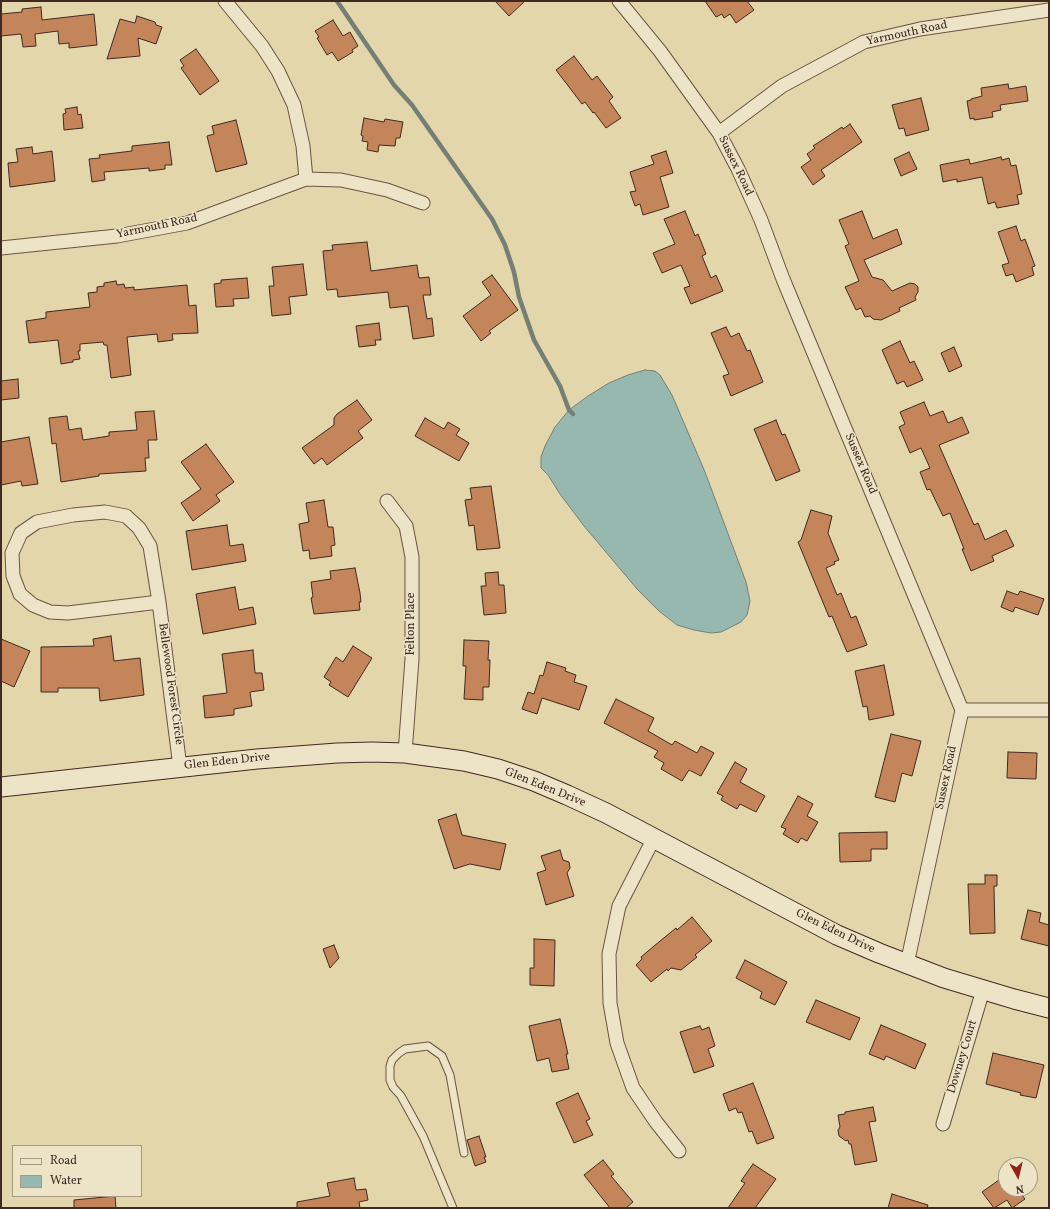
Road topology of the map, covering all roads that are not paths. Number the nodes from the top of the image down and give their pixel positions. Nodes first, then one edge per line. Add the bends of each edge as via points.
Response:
1 (225, 1) edge
2 (619, 1) edge
3 (1049, 10) edge
4 (719, 133) junction
5 (306, 179) junction
6 (423, 203) dead end
7 (1, 248) edge
8 (388, 501) dead end
9 (159, 602) junction
10 (962, 710) junction
11 (1049, 710) edge
12 (405, 753) junction
13 (180, 767) junction
14 (1, 787) edge
15 (654, 838) junction
16 (907, 964) junction
17 (983, 990) junction
18 (1049, 1008) edge
19 (943, 1124) dead end
20 (679, 1151) dead end
21 (464, 1153) dead end
22 (454, 1208) edge

1 - 5 street via 262,46 278,71 294,105 303,146
2 - 4 street, Sussex Road via 660,51
3 - 4 street, Yarmouth Road via 920,29 864,42 782,86
4 - 10 street, Sussex Road via 761,220 783,279
5 - 6 street, Yarmouth Road via 341,180 387,190
5 - 7 street, Yarmouth Road via 187,223 117,236
8 - 12 street, Felton Place via 406,526 412,558 412,659
9 - 9 street, Bellewood Forest Circle via 150,546 139,528 126,516 105,512 37,522 21,533 12,553 13,576 20,594 33,605 50,612 68,613
9 - 13 street, Bellewood Forest Circle
10 - 11 street
10 - 16 street, Sussex Road
12 - 13 main road, Glen Eden Drive via 337,753
12 - 15 main road, Glen Eden Drive via 464,761 534,781
13 - 14 main road, Glen Eden Drive
15 - 16 main road, Glen Eden Drive via 837,935
15 - 20 street via 619,906 609,954 610,1003 617,1043 633,1088
16 - 17 main road, Glen Eden Drive
17 - 18 main road, Glen Eden Drive
17 - 19 street, Downey Court
21 - 22 lane via 450,1075 442,1056 428,1046 406,1049 399,1053 390,1066 390,1080 424,1136

